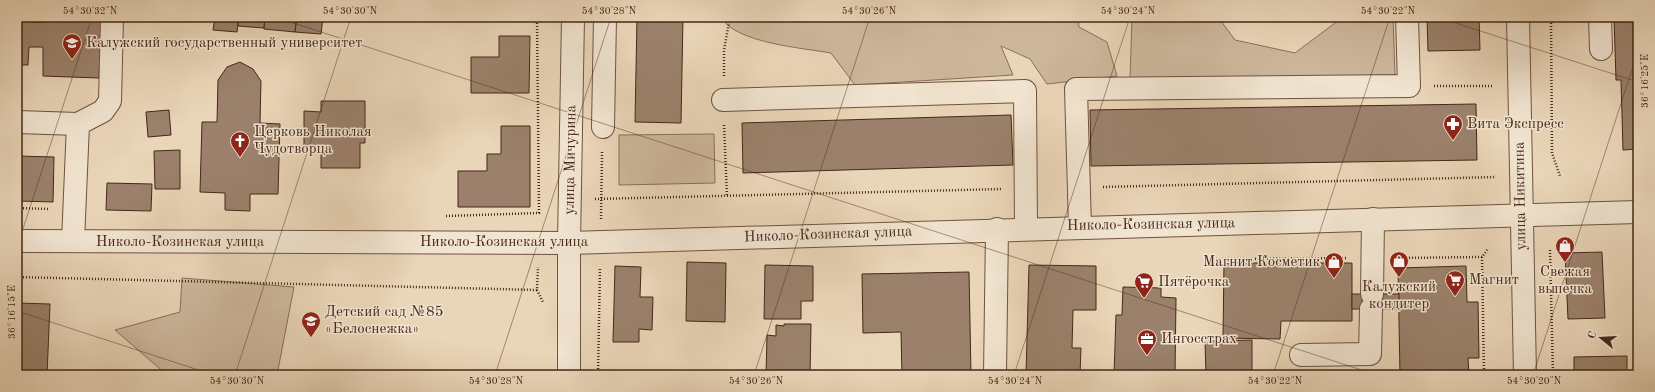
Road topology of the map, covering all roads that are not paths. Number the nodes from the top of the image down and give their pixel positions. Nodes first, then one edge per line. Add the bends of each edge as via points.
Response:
1 (112, 17) edge
2 (573, 17) edge
3 (605, 17) edge
4 (1407, 17) edge
5 (1518, 17) edge
6 (1600, 17) edge
7 (1601, 49) dead end
8 (723, 100) road end
9 (17, 122) edge
10 (78, 124) junction
11 (603, 127) road end
12 (1638, 212) edge
13 (1522, 215) junction
14 (1373, 219) junction
15 (1080, 227) junction
16 (1026, 228) junction
17 (997, 229) junction
18 (17, 241) edge
19 (73, 241) junction
20 (569, 243) junction
21 (1301, 355) dead end
22 (569, 375) edge
23 (995, 375) edge
24 (1525, 375) edge

1 - 10 street via 110,101 103,111
2 - 20 street, улица Мичурина
3 - 11 street
4 - 15 street via 1409,86 1076,90
5 - 13 street, улица Никитина
6 - 7 street
8 - 16 street via 1024,91
9 - 10 street
10 - 19 street
12 - 13 street, Николо-Козинская улица
13 - 14 street, Николо-Козинская улица
13 - 24 street, улица Никитина
14 - 15 street, Николо-Козинская улица
14 - 21 street via 1370,354
15 - 16 street, Николо-Козинская улица
16 - 17 street, Николо-Козинская улица
17 - 20 street, Николо-Козинская улица
17 - 23 street
18 - 19 street, Николо-Козинская улица
19 - 20 street, Николо-Козинская улица
20 - 22 street, улица Мичурина

